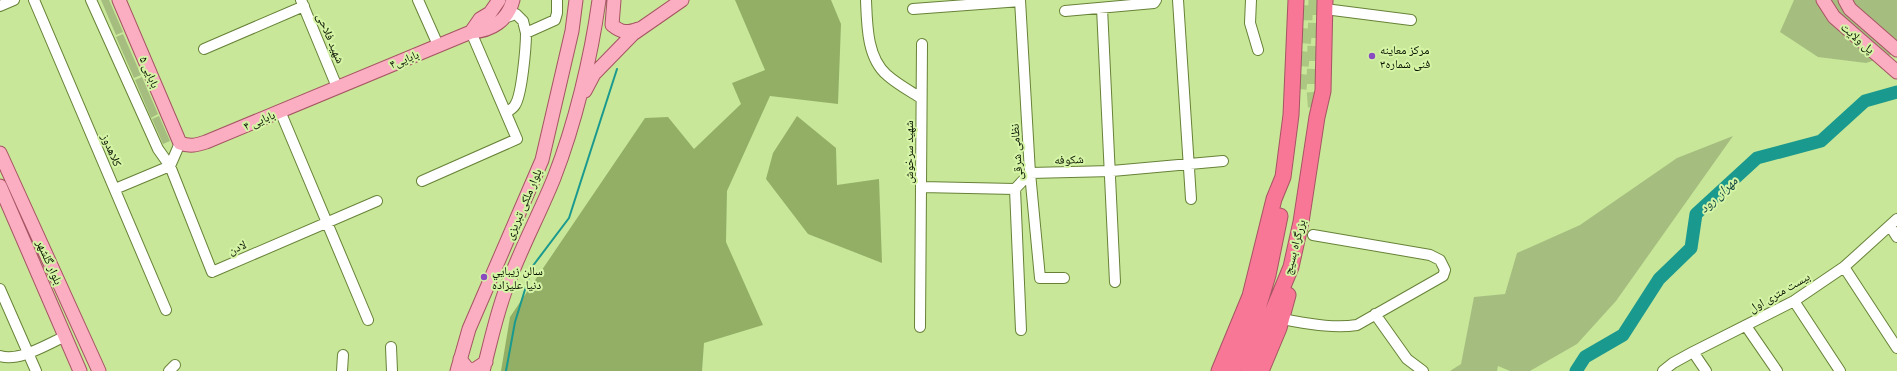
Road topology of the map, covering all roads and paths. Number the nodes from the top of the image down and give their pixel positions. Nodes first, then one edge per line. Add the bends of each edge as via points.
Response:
1 (14, 0) edge
2 (34, 0) edge
3 (91, 0) edge
4 (119, 0) edge
5 (418, 0) edge
6 (499, 0) edge
7 (513, 0) edge
8 (557, 0) edge
9 (576, 0) edge
10 (586, 0) edge
11 (599, 0) edge
12 (614, 0) edge
13 (682, 0) edge
14 (866, 0) edge
15 (1020, 0) edge
16 (1156, 0) edge
17 (1178, 0) edge
18 (1251, 0) edge
19 (1296, 0) edge
20 (1823, 0) edge
21 (1845, 0) edge
22 (302, 3) edge
23 (1325, 4) edge
24 (0, 6) edge
25 (1102, 8) junction
26 (912, 9) dead end
27 (1065, 11) dead end
28 (504, 18) junction
29 (1411, 20) dead end
30 (642, 28) junction
31 (572, 29) junction
32 (471, 32) junction
33 (526, 33) junction
34 (922, 44) dead end
35 (438, 46) junction
36 (204, 49) dead end
37 (1258, 50) dead end
38 (1897, 50) edge
39 (1897, 72) edge
40 (337, 87) junction
41 (921, 98) junction
42 (576, 106) junction
43 (280, 111) junction
44 (506, 113) junction
45 (180, 143) junction
46 (0, 153) edge
47 (1223, 161) dead end
48 (1189, 164) junction
49 (170, 166) junction
50 (1112, 171) junction
51 (1030, 173) junction
52 (1283, 177) junction
53 (422, 181) dead end
54 (0, 186) edge
55 (921, 187) junction
56 (115, 189) junction
57 (1015, 189) junction
58 (1192, 199) dead end
59 (377, 201) dead end
60 (328, 222) junction
61 (1894, 223) edge
62 (1313, 235) dead end
63 (1897, 237) edge
64 (1291, 266) junction
65 (1844, 267) junction
66 (1064, 278) dead end
67 (1116, 282) dead end
68 (0, 290) edge
69 (1794, 301) junction
70 (166, 310) dead end
71 (1375, 314) junction
72 (1281, 319) junction
73 (368, 320) dead end
74 (1746, 326) junction
75 (920, 327) dead end
76 (1021, 330) dead end
77 (66, 336) junction
78 (392, 347) dead end
79 (1897, 348) edge
80 (28, 352) junction
81 (1693, 352) junction
82 (0, 356) edge
83 (343, 356) dead end
84 (458, 365) edge
85 (484, 366) edge
86 (36, 371) edge
87 (80, 371) edge
88 (99, 371) edge
89 (342, 371) edge
90 (392, 371) edge
91 (1219, 371) edge
92 (1232, 371) edge
93 (1248, 371) edge
94 (1261, 371) edge
95 (1423, 371) edge
96 (1663, 371) edge
97 (1706, 371) edge
98 (1777, 371) edge
99 (1840, 371) edge

1 - 24 street
2 - 56 street, کلاهدوز
3 - 49 street via 158,149
4 - 45 main road, ۵ بابایی
5 - 35 street
6 - 32 main road
7 - 28 main road via 510,12
8 - 33 street via 555,20
9 - 31 main road
10 - 31 main road
11 - 42 main road, بلوار ملکى تبریزى via 594,38
12 - 30 main road via 612,25 619,31 628,33
13 - 30 main road
14 - 41 street via 869,42 876,63 887,75
15 - 26 street
15 - 51 street, نظامی شرقی
16 - 25 street via 1154,3
17 - 48 street
18 - 37 street via 1250,23
19 - 52 highway via 1291,115
20 - 39 main road, پل ولایت via 1834,17
21 - 38 main road, پل ولایت via 1850,8
22 - 36 street
22 - 40 street, شهید فلاحی
23 - 29 street
23 - 64 highway, بزرگراه بسیج via 1323,91 1316,117 1307,192
25 - 27 street
25 - 50 street
28 - 32 main road, بابایی۴ via 499,24
28 - 33 street via 516,14 522,21
30 - 42 main road via 594,74
31 - 84 main road, بلوار ملکى تبریزى via 542,160 469,329
32 - 35 main road, بابایی۴
32 - 44 street
33 - 44 street via 516,105
34 - 41 street, شهید سرخوش
35 - 40 main road, بابایی۴
40 - 43 main road, بابایی ۴
41 - 55 street, شهید سرخوش
42 - 85 main road, بلوار ملکى تبریزى via 554,178 496,317
43 - 45 main road, بابایی ۴ via 194,146
43 - 60 street
44 - 53 street via 517,139
45 - 49 street
46 - 88 main road, بلوار گلشهر
47 - 48 street, شکوفه
48 - 50 street, شکوفه
48 - 58 street
49 - 56 street
49 - 60 street, لادن via 212,272
50 - 51 street, شکوفه
50 - 67 street
51 - 57 street
51 - 66 street, نظامی شرقی via 1040,278
52 - 91 highway via 1274,199 1250,296
52 - 92 highway, بزرگراه بسیج via 1282,206 1268,275 1255,318
54 - 77 main road, بلوار گلشهر
55 - 57 street
55 - 75 street, شهید سرخوش
56 - 70 street, کلاهدوز
57 - 76 street
59 - 60 street, لادن
60 - 73 street
61 - 63 street
61 - 65 street, بیست متری اول
62 - 71 street via 1430,255 1440,260 1445,270 1443,276
64 - 72 highway via 1290,288
64 - 93 highway, بزرگراه بسیج
65 - 69 street, بیست متری اول
65 - 79 street
68 - 80 street
69 - 74 street, بیست متری اول
69 - 99 street
71 - 72 street via 1357,325 1344,327
71 - 95 street via 1407,359
72 - 94 highway
74 - 81 street, بیست متری اول
74 - 98 street
77 - 80 street
77 - 87 main road, بلوار گلشهر
78 - 90 street
80 - 82 street via 11,358
80 - 86 street
81 - 96 street, بیست متری اول
81 - 97 street
83 - 89 street
84 - 85 main road via 474,370

